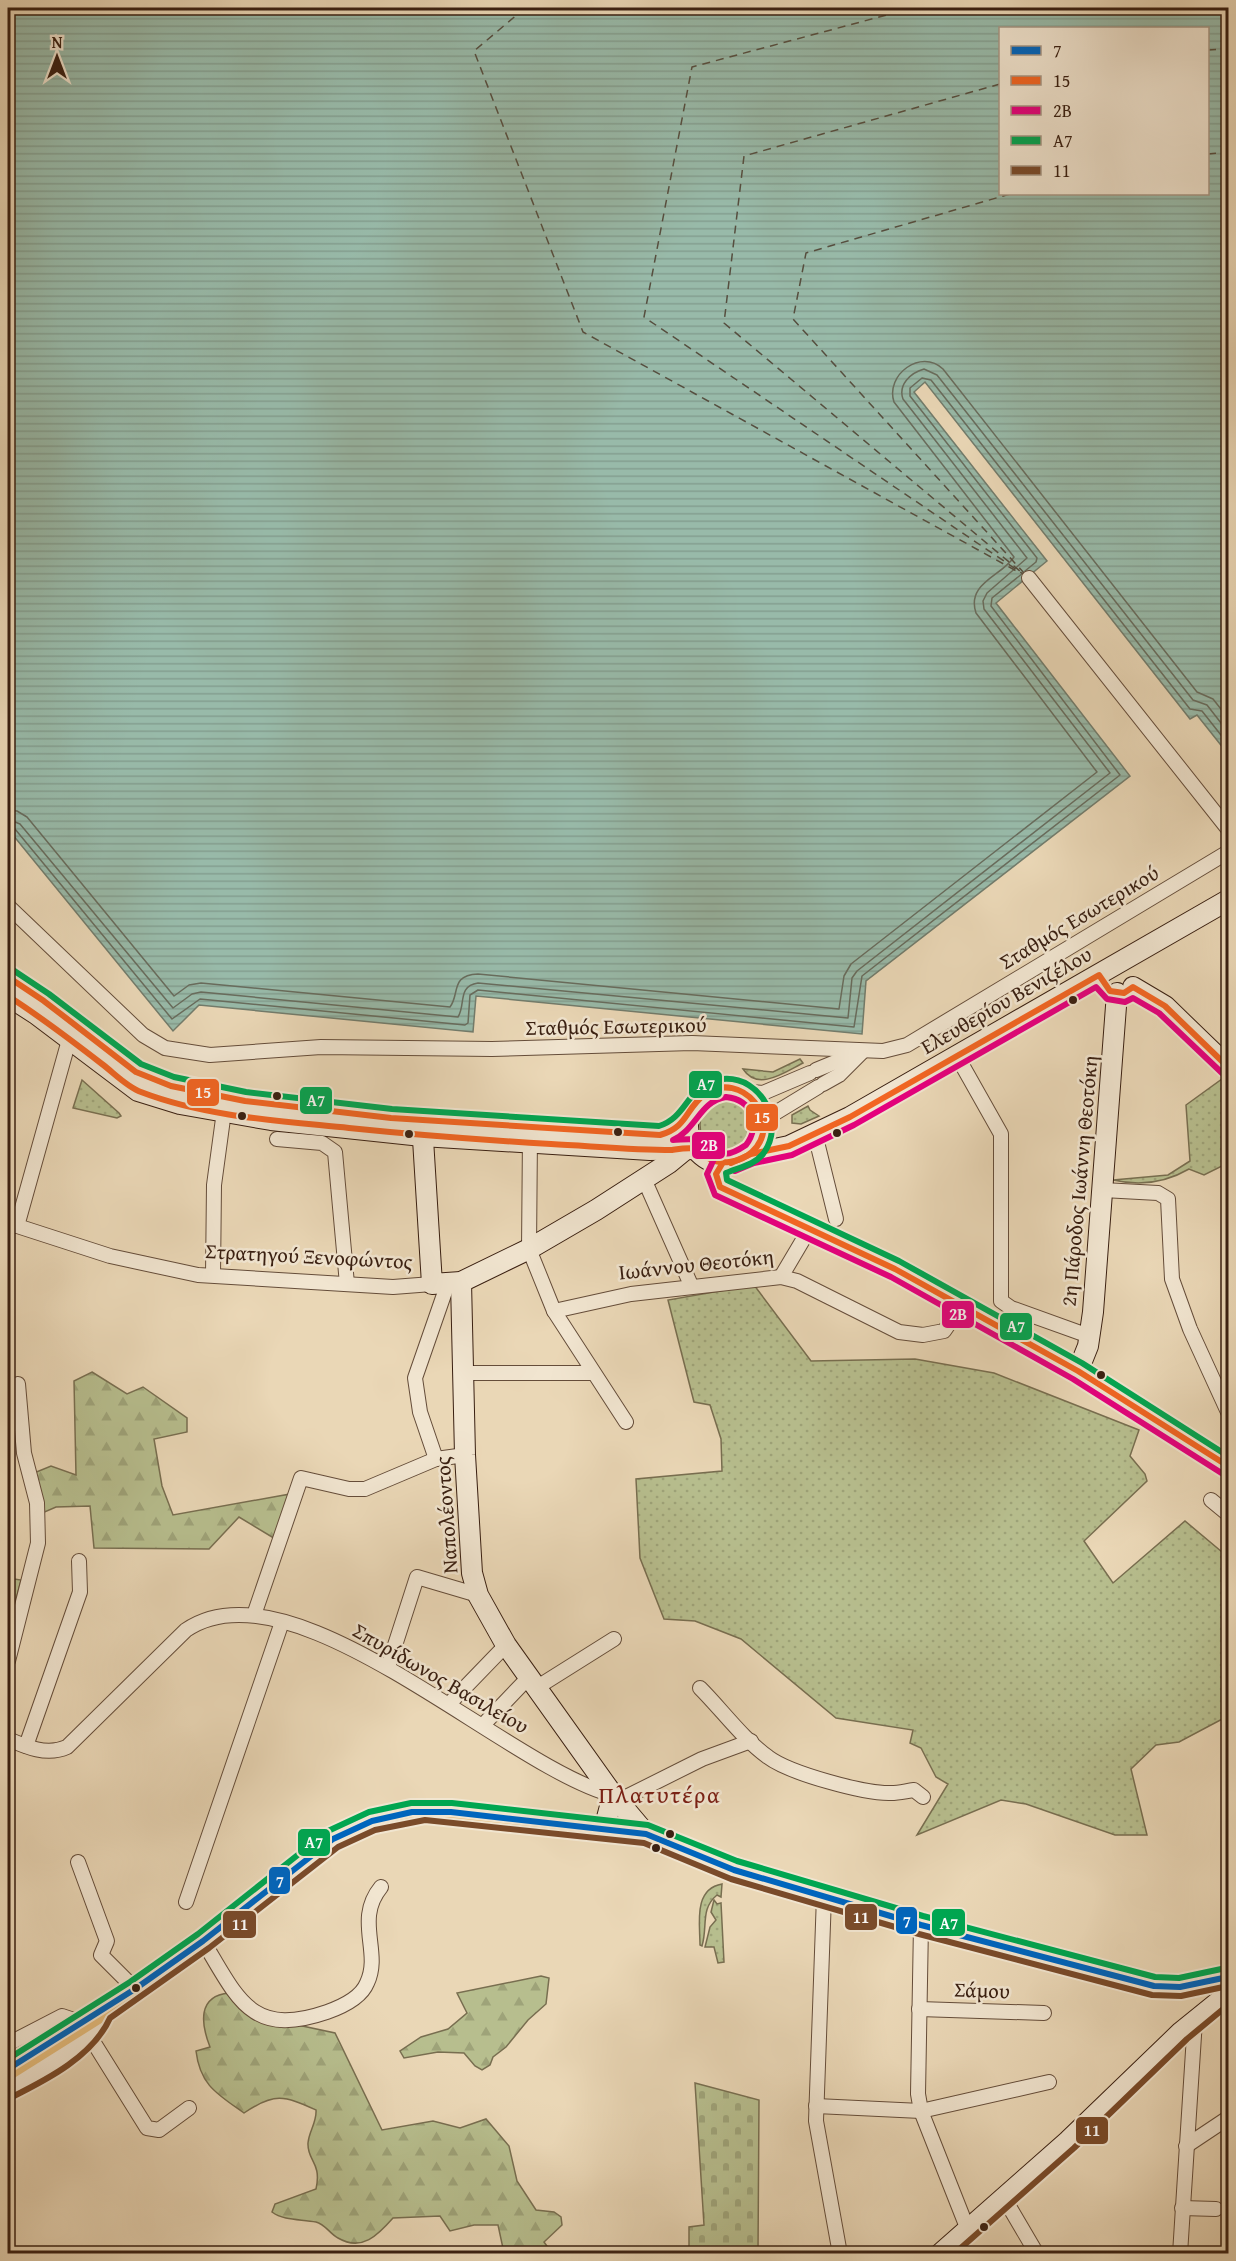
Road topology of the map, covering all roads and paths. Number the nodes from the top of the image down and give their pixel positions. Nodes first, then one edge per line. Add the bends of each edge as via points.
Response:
1 (1029, 578) dead end
2 (1228, 829) edge
3 (1228, 852) edge
4 (1228, 900) edge
5 (8, 906) edge
6 (1128, 958) junction
7 (1099, 975) junction
8 (8, 977) edge
9 (1125, 990) junction
10 (8, 996) edge
11 (83, 1043) junction
12 (863, 1051) junction
13 (957, 1056) junction
14 (1228, 1067) edge
15 (740, 1091) junction
16 (225, 1105) junction
17 (763, 1113) junction
18 (688, 1119) junction
19 (323, 1126) junction
20 (422, 1128) junction
21 (530, 1135) junction
22 (810, 1136) junction
23 (277, 1140) dead end
24 (691, 1149) junction
25 (751, 1154) junction
26 (722, 1164) junction
27 (644, 1179) junction
28 (1103, 1190) junction
29 (836, 1219) dead end
30 (12, 1225) edge
31 (810, 1228) junction
32 (529, 1249) junction
33 (213, 1275) junction
34 (781, 1277) junction
35 (447, 1283) junction
36 (347, 1284) junction
37 (691, 1285) junction
38 (962, 1305) junction
39 (554, 1311) junction
40 (1089, 1336) junction
41 (1078, 1371) junction
42 (463, 1373) junction
43 (593, 1373) junction
44 (18, 1384) dead end
45 (1228, 1412) edge
46 (626, 1422) dead end
47 (465, 1455) junction
48 (436, 1459) junction
49 (1228, 1466) edge
50 (1211, 1500) dead end
51 (1228, 1514) edge
52 (79, 1561) dead end
53 (478, 1595) junction
54 (254, 1615) junction
55 (282, 1622) junction
56 (614, 1640) dead end
57 (506, 1645) junction
58 (8, 1660) edge
59 (388, 1667) junction
60 (533, 1682) junction
61 (700, 1688) dead end
62 (449, 1704) junction
63 (483, 1725) junction
64 (8, 1739) edge
65 (751, 1741) junction
66 (26, 1746) junction
67 (923, 1797) dead end
68 (616, 1798) junction
69 (604, 1828) junction
70 (646, 1834) junction
71 (78, 1862) dead end
72 (381, 1887) dead end
73 (824, 1896) junction
74 (186, 1902) dead end
75 (921, 1925) junction
76 (203, 1941) junction
77 (1228, 1977) edge
78 (1197, 1984) junction
79 (135, 1989) junction
80 (1228, 1994) edge
81 (919, 2008) junction
82 (1044, 2013) dead end
83 (1200, 2016) junction
84 (86, 2029) junction
85 (8, 2044) edge
86 (8, 2068) edge
87 (1049, 2082) dead end
88 (8, 2089) edge
89 (816, 2106) junction
90 (189, 2108) dead end
91 (921, 2111) junction
92 (1228, 2118) edge
93 (1186, 2146) junction
94 (1004, 2198) junction
95 (1182, 2208) junction
96 (1216, 2209) dead end
97 (968, 2230) junction
98 (840, 2253) edge
99 (940, 2253) edge
100 (1037, 2253) edge
101 (1179, 2253) edge

1 - 2 street
3 - 12 street, Σταθμός Εσωτερικού via 907,1045
4 - 6 main road, Ελευθερίου Βενιζέλου
5 - 12 street, Σταθμός Εσωτερικού via 143,1035 181,1052 220,1055 321,1047 492,1049 692,1043
6 - 7 main road, Ελευθερίου Βενιζέλου
6 - 9 main road, 2η Πάροδος Ιωάννη Θεοτόκη via 1136,976
7 - 9 main road via 1110,991
7 - 13 main road, Ελευθερίου Βενιζέλου
8 - 11 main road
9 - 14 main road via 1172,1012
9 - 28 main road, 2η Πάροδος Ιωάννη Θεοτόκη
10 - 11 main road
11 - 16 main road via 127,1084 145,1094
11 - 30 street
12 - 15 street via 763,1093
12 - 17 street via 839,1075
13 - 22 main road, Ελευθερίου Βενιζέλου
13 - 40 street via 1001,1134 1001,1301
15 - 17 main road via 753,1099
15 - 18 main road via 711,1091 696,1101
16 - 19 main road
16 - 33 street via 214,1185
17 - 22 main road via 783,1135
17 - 25 main road via 760,1142
18 - 21 main road via 660,1135
18 - 24 main road
19 - 20 main road
19 - 23 street
19 - 36 street via 337,1158
20 - 21 main road
20 - 35 main road, Ναπολέοντος
21 - 24 main road via 651,1150
21 - 32 street
22 - 25 main road, Ελευθερίου Βενιζέλου via 781,1149
22 - 29 street
24 - 26 main road
24 - 27 main road, Στρατηγού Ξενοφώντος
25 - 26 main road
26 - 31 main road, Ιωάννου Θεοτόκη via 716,1174 720,1187
27 - 32 main road, Στρατηγού Ξενοφώντος
27 - 37 street
28 - 40 main road, 2η Πάροδος Ιωάννη Θεοτόκη
28 - 45 street via 1158,1193 1168,1199 1172,1279
30 - 33 street, Στρατηγού Ξενοφώντος via 110,1256
31 - 34 street
31 - 38 main road, Ιωάννου Θεοτόκη
32 - 35 main road, Στρατηγού Ξενοφώντος
32 - 39 street
33 - 36 street, Στρατηγού Ξενοφώντος
34 - 37 street, Ιωάννου Θεοτόκη
34 - 38 street, Ιωάννου Θεοτόκη via 910,1335 944,1331
35 - 36 street, Στρατηγού Ξενοφώντος via 393,1287
35 - 42 main road, Ναπολέοντος
35 - 48 street via 416,1378 420,1412
37 - 39 street, Ιωάννου Θεοτόκη
38 - 41 main road, Ιωάννου Θεοτόκη
39 - 43 street
40 - 41 main road, 2η Πάροδος Ιωάννη Θεοτόκη
41 - 49 main road, Ιωάννου Θεοτόκη
42 - 43 street
42 - 47 main road, Ναπολέοντος
43 - 46 street
44 - 58 street via 24,1453 37,1503 38,1543
47 - 48 street
47 - 53 main road, Ναπολέοντος via 472,1573
48 - 54 street via 365,1489 301,1478
50 - 51 street
52 - 66 street via 80,1592
53 - 57 main road, Ναπολέοντος
53 - 59 street via 417,1577
54 - 55 street, Σπυρίδωνος Βασιλείου
54 - 66 street, Σπυρίδωνος Βασιλείου via 218,1616 199,1622 186,1630 67,1747 46,1750
55 - 59 street, Σπυρίδωνος Βασιλείου
55 - 74 street
56 - 60 street
57 - 60 main road, Ναπολέοντος
57 - 62 street
59 - 62 street, Σπυρίδωνος Βασιλείου
60 - 63 street
60 - 68 main road, Ναπολέοντος
61 - 65 street
62 - 63 street, Σπυρίδωνος Βασιλείου
63 - 68 street, Σπυρίδωνος Βασιλείου via 579,1782
64 - 66 street, Σπυρίδωνος Βασιλείου
65 - 67 street via 779,1764 811,1776 882,1792 914,1790
65 - 68 street
68 - 69 main road
68 - 70 main road, Ναπολέοντος
69 - 70 main road
69 - 76 main road via 445,1812 412,1812 382,1818 325,1845
70 - 73 main road via 720,1865
71 - 79 street via 107,1941 101,1955
72 - 76 street via 369,1913 368,1982 353,1998 326,2012 281,2021 251,2012
73 - 75 main road
73 - 89 street
75 - 78 main road via 1154,1986
75 - 81 street
76 - 79 main road
77 - 78 main road
78 - 83 main road via 1204,1998
79 - 84 main road
80 - 83 main road
81 - 82 street, Σάμου
81 - 91 street via 917,2073
83 - 93 street
83 - 94 main road
84 - 85 street via 62,2016
84 - 86 main road
84 - 88 main road via 68,2052
84 - 90 street via 147,2128 159,2130
87 - 91 street
89 - 91 street
89 - 98 street
91 - 97 street
92 - 93 street
93 - 95 street
94 - 97 main road
94 - 100 street
95 - 96 street
95 - 101 street
97 - 99 main road

